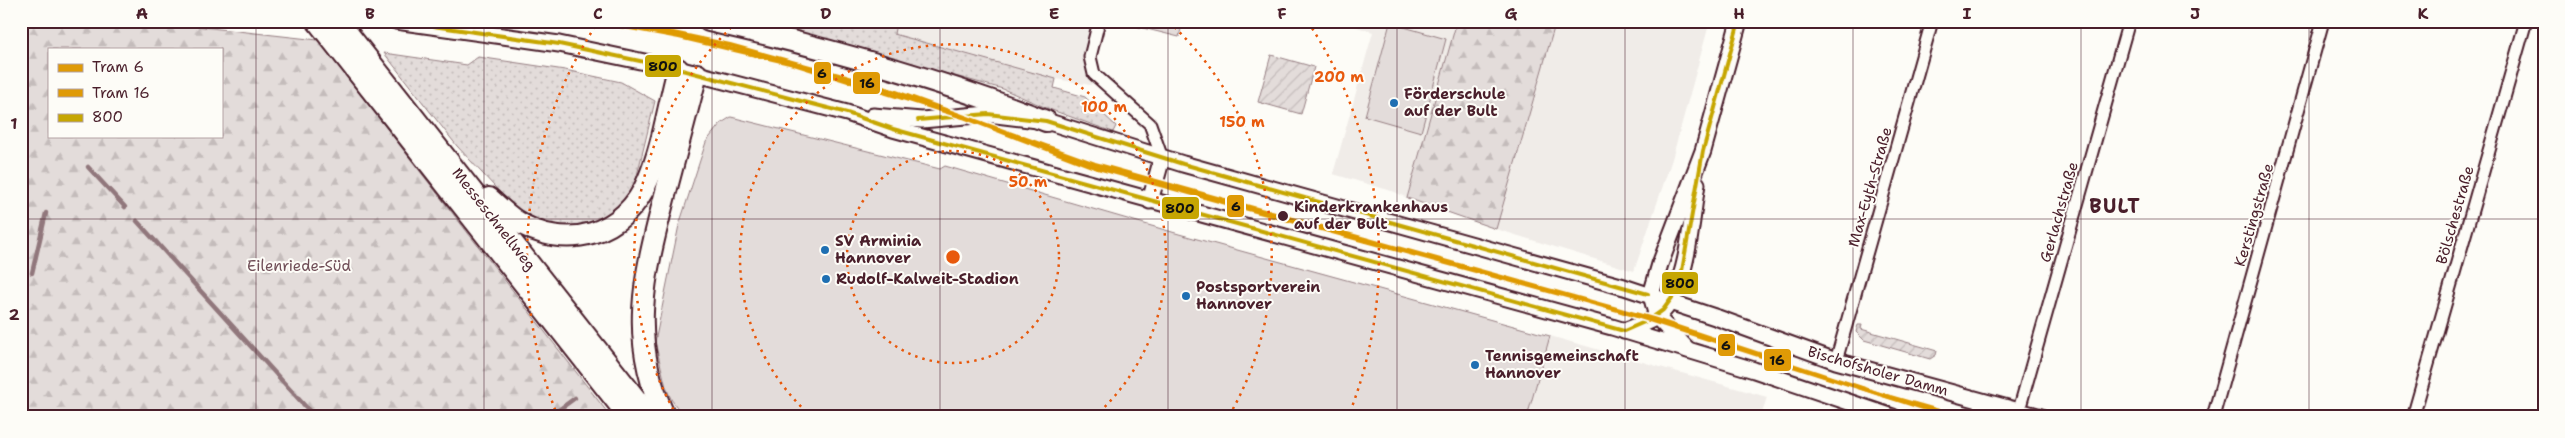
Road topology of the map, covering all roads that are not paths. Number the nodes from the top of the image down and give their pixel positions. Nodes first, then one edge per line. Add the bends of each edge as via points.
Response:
1 (317, 21) edge
2 (338, 21) edge
3 (396, 21) edge
4 (708, 21) edge
5 (1100, 21) edge
6 (1739, 21) edge
7 (1932, 21) edge
8 (2129, 21) edge
9 (2323, 21) edge
10 (2526, 21) edge
11 (678, 69) junction
12 (697, 74) junction
13 (847, 112) junction
14 (1046, 121) junction
15 (1703, 151) junction
16 (1162, 158) junction
17 (447, 159) junction
18 (1150, 201) junction
19 (1651, 295) junction
20 (1671, 303) junction
21 (1657, 317) junction
22 (1624, 331) junction
23 (1690, 352) junction
24 (1836, 361) junction
25 (2019, 410) junction
26 (629, 417) edge
27 (650, 417) edge
28 (666, 417) edge
29 (1893, 417) edge
30 (2041, 417) edge
31 (2213, 417) edge
32 (2413, 417) edge

1 - 26 highway, Messeschnellweg
2 - 17 highway, Messeschnellweg
3 - 11 main road, Bischofsholer Damm via 559,44
4 - 14 highway via 902,72 994,100
5 - 16 street via 1090,57 1094,74 1150,124
6 - 15 main road
7 - 24 street, Max-Eyth-Straße
8 - 25 street, Gerlachstraße
9 - 31 street, Kerstingstraße
10 - 32 street, Bölschestraße
11 - 12 main road, Bischofsholer Damm
11 - 17 highway via 648,180 632,207 609,226 595,232 570,237 530,227 507,214
12 - 13 main road, Bischofsholer Damm
12 - 28 highway via 643,290 641,328 644,350 656,397
13 - 14 main road, Bischofsholer Damm via 922,120 988,114
13 - 18 main road, Bischofsholer Damm via 893,129
14 - 16 main road, Bischofsholer Damm
15 - 19 main road
15 - 20 main road via 1679,288
16 - 18 main road
16 - 19 main road, Bischofsholer Damm
17 - 27 highway, Messeschnellweg
18 - 22 main road, Bischofsholer Damm
19 - 20 main road, Bischofsholer Damm
19 - 21 main road
20 - 21 main road
20 - 24 main road, Bischofsholer Damm
21 - 22 main road
21 - 23 main road
22 - 23 main road, Bischofsholer Damm
23 - 29 main road, Bischofsholer Damm
24 - 25 main road, Bischofsholer Damm
25 - 30 main road, Bischofsholer Damm

